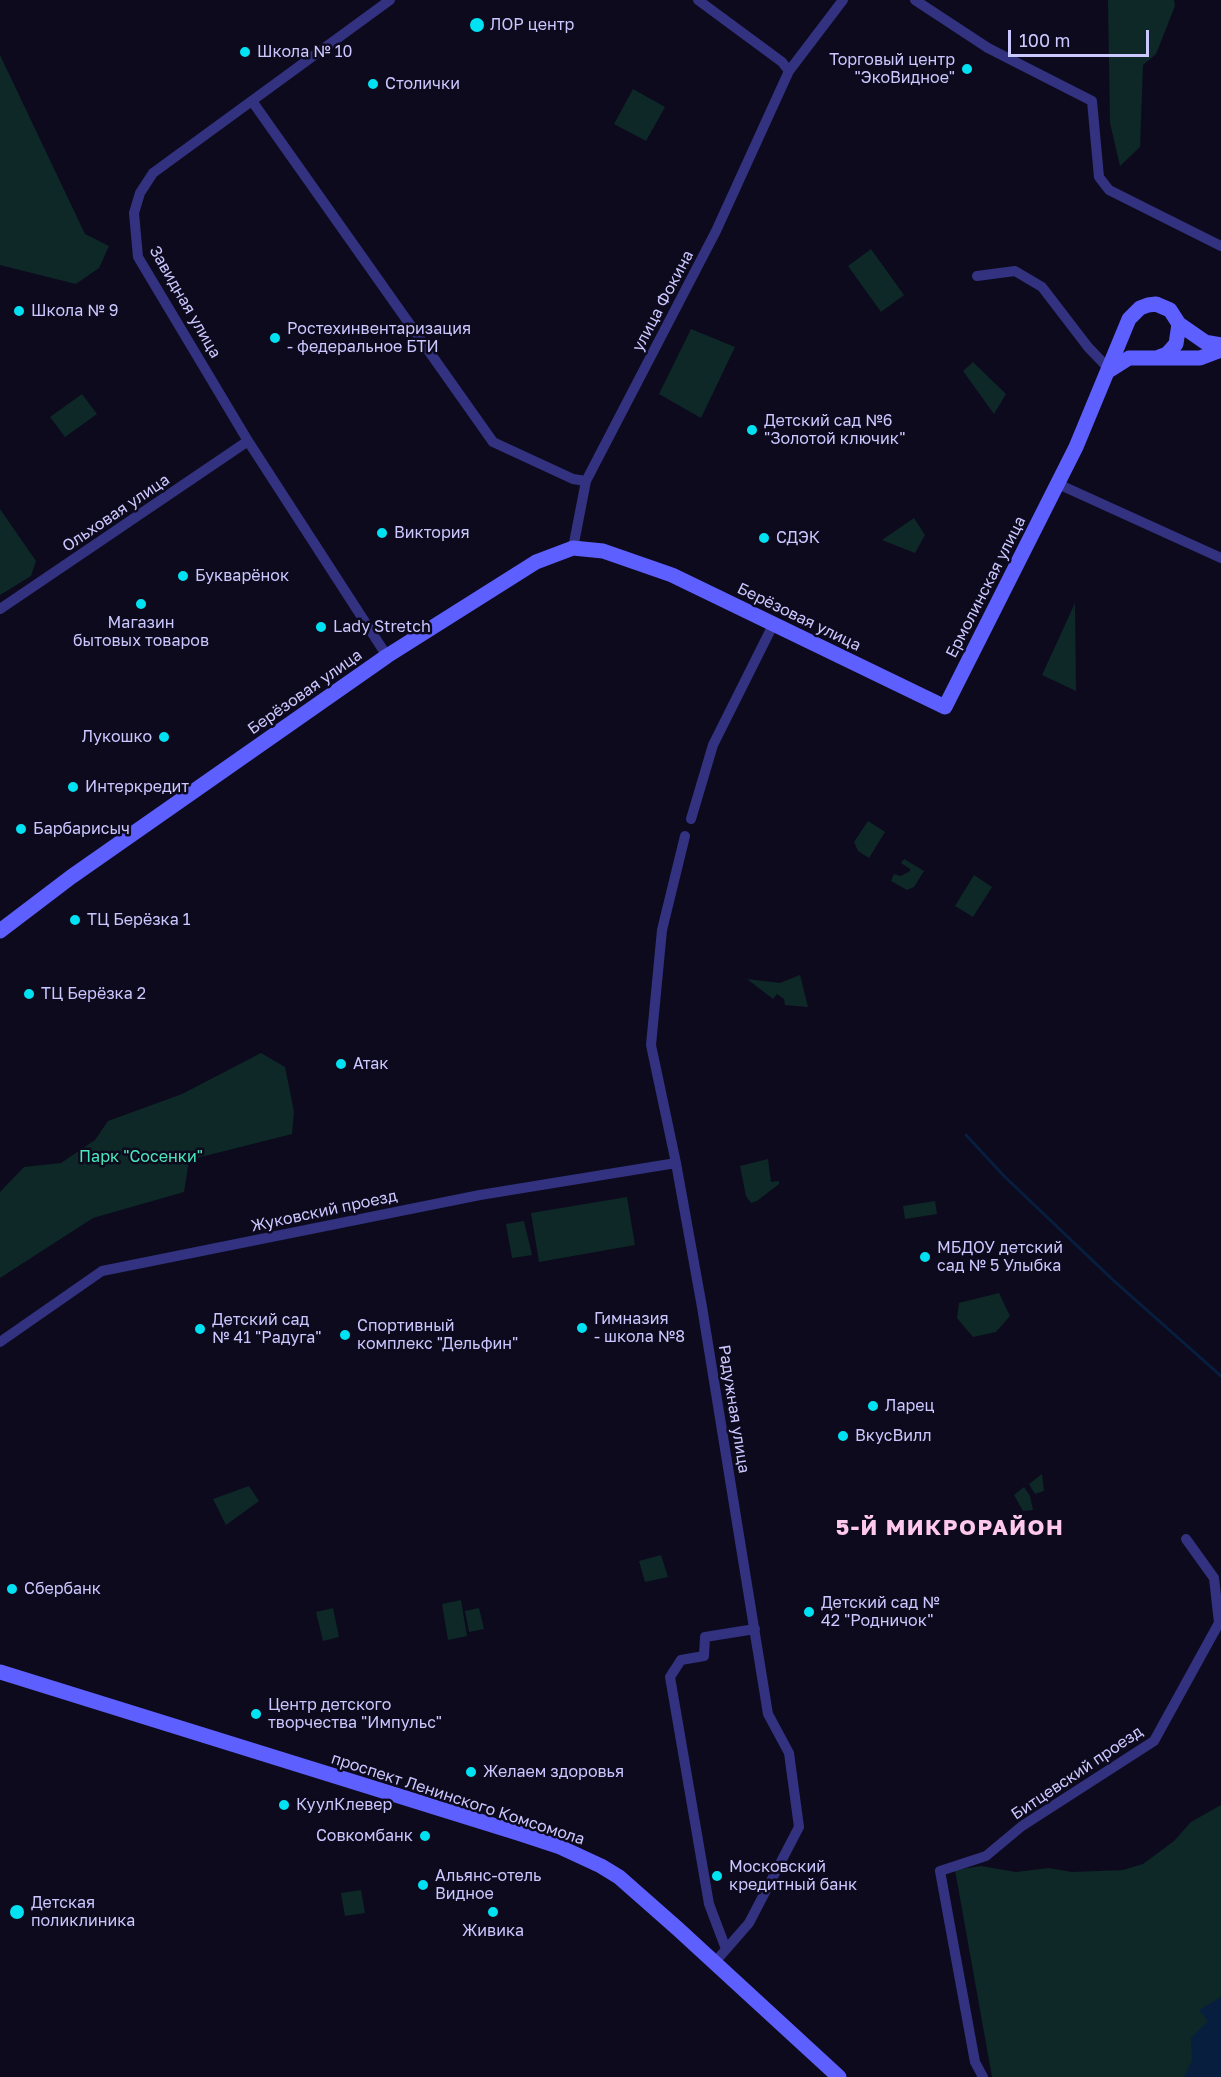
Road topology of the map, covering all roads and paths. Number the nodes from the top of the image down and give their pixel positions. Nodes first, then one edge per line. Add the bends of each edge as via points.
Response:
1 (390, 0) edge
2 (698, 0) edge
3 (843, 0) edge
4 (915, 0) edge
5 (789, 70) junction
6 (252, 101) junction
7 (1216, 244) edge
8 (1221, 252) edge
9 (977, 276) dead end
10 (1179, 324) junction
11 (1127, 327) junction
12 (1221, 345) edge
13 (1221, 350) edge
14 (1155, 357) junction
15 (1110, 370) junction
16 (248, 441) junction
17 (586, 481) junction
18 (1058, 483) junction
19 (573, 548) junction
20 (1221, 558) edge
21 (0, 609) edge
22 (772, 625) junction
23 (387, 656) junction
24 (945, 707) joint
25 (691, 819) dead end
26 (685, 836) dead end
27 (0, 931) edge
28 (676, 1163) junction
29 (0, 1342) edge
30 (1186, 1539) dead end
31 (755, 1629) junction
32 (0, 1672) edge
33 (726, 1949) junction
34 (715, 1962) junction
35 (839, 2077) edge
36 (983, 2077) edge

1 - 6 street, Завидная улица
2 - 5 street
3 - 5 street, улица Фокина
4 - 7 street via 988,48 1092,101 1099,177 1109,190
5 - 17 street, улица Фокина via 716,231
6 - 16 street, Завидная улица via 153,173 140,193 134,213 138,257
6 - 17 street via 493,442 573,479
7 - 8 street
9 - 15 street via 1015,271 1042,287
10 - 11 street via 1170,310 1156,304 1134,313
10 - 12 street via 1205,342
10 - 14 street via 1176,344 1167,354
11 - 14 street via 1135,350
11 - 15 street, Ермолинская улица
13 - 14 street via 1200,358
14 - 15 street via 1129,358
15 - 18 street, Ермолинская улица
16 - 21 street, Ольховая улица
16 - 23 street, Завидная улица
17 - 19 street, улица Фокина
18 - 20 street
18 - 24 street, Ермолинская улица
19 - 22 street, Берёзовая улица via 603,551 647,564
19 - 23 street, Берёзовая улица via 536,562
22 - 24 street, Берёзовая улица
22 - 25 street via 713,745
23 - 27 street, Берёзовая улица
26 - 28 street, Радужная улица via 662,930 651,1046
28 - 29 street, Жуковский проезд via 480,1195 102,1271
28 - 31 street, Радужная улица
30 - 36 street, Битцевский проезд via 1214,1578 1219,1623 1154,1741 1022,1826 986,1856 940,1871 975,2062
31 - 33 street, Радужная улица via 768,1714 789,1753 799,1827 749,1923
31 - 33 street via 705,1637 704,1656 681,1660 670,1677 709,1904
32 - 34 street, проспект Ленинского Комсомола via 560,1847 619,1877
33 - 34 street, Радужная улица
34 - 35 street, проспект Ленинского Комсомола

